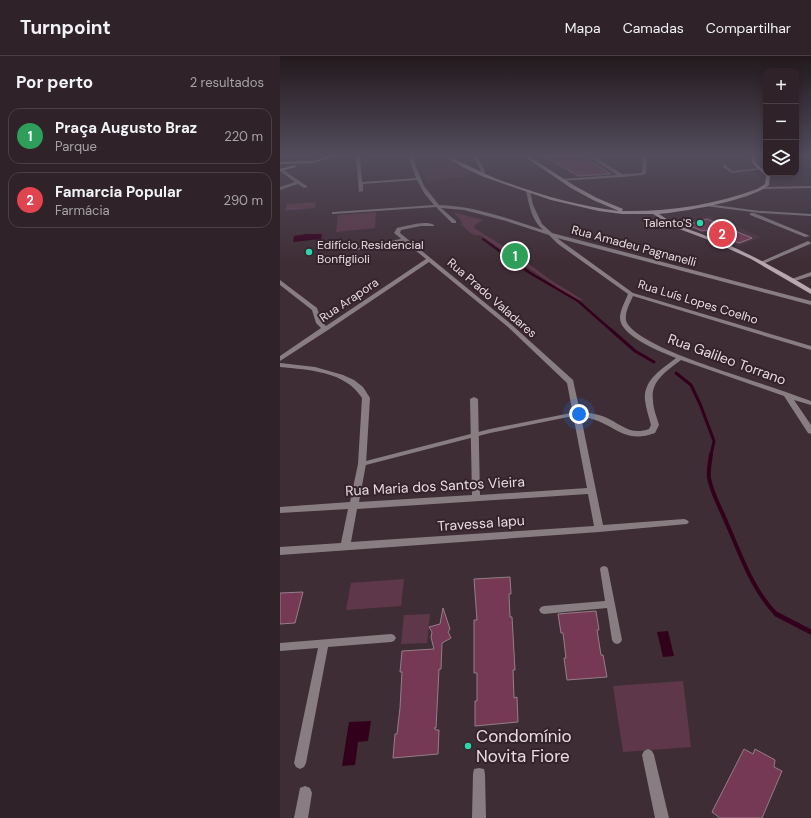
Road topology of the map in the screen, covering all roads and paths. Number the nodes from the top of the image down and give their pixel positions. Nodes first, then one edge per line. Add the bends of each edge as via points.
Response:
1 (528, 191) edge
2 (424, 192) edge
3 (530, 192) edge
4 (581, 192) edge
5 (755, 192) edge
6 (594, 199) junction
7 (604, 204) junction
8 (707, 205) junction
9 (437, 206) junction
10 (594, 209) junction
11 (743, 210) junction
12 (604, 211) junction
13 (617, 212) junction
14 (334, 213) dead end
15 (629, 213) junction
16 (655, 213) junction
17 (811, 215) edge
18 (454, 222) dead end
19 (432, 225) dead end
20 (673, 225) junction
21 (549, 234) junction
22 (807, 236) dead end
23 (405, 239) junction
24 (808, 243) dead end
25 (356, 248) dead end
26 (430, 259) junction
27 (761, 263) junction
28 (811, 274) edge
29 (792, 280) junction
30 (281, 283) edge
31 (811, 292) edge
32 (631, 294) junction
33 (811, 303) edge
34 (326, 329) junction
35 (811, 348) edge
36 (680, 358) junction
37 (280, 359) edge
38 (280, 365) edge
39 (787, 395) junction
40 (474, 399) dead end
41 (811, 403) edge
42 (576, 414) junction
43 (811, 431) edge
44 (476, 434) junction
45 (362, 464) junction
46 (591, 491) junction
47 (476, 498) junction
48 (354, 504) junction
49 (280, 510) edge
50 (684, 522) dead end
51 (600, 529) junction
52 (345, 547) junction
53 (280, 551) edge
54 (604, 569) dead end
55 (610, 604) junction
56 (544, 610) dead end
57 (391, 638) dead end
58 (617, 640) dead end
59 (324, 643) junction
60 (280, 647) edge
61 (648, 754) dead end
62 (300, 763) dead end
63 (478, 774) dead end
64 (306, 793) dead end
65 (301, 818) edge
66 (479, 818) edge
67 (662, 818) edge

1 - 21 street, Rua Luís Lopes Coelho via 536,219
2 - 9 street
3 - 10 main road via 563,203
4 - 6 main road
5 - 8 main road
6 - 7 main road
6 - 10 main road via 597,204
7 - 12 main road
7 - 15 main road
8 - 11 street
8 - 16 main road
9 - 14 street, Rua Amadeu Pagnanelli
9 - 18 street
9 - 21 street, Rua Amadeu Pagnanelli via 453,206
10 - 12 main road
11 - 17 street
11 - 22 street
12 - 13 main road
13 - 15 main road
13 - 20 main road
15 - 16 main road
16 - 20 main road
19 - 23 street, Rua Prado Valadares via 399,229 398,233
20 - 27 main road
21 - 32 street, Rua Luís Lopes Coelho
21 - 33 street, Rua Amadeu Pagnanelli
23 - 25 lane
23 - 26 street, Rua Prado Valadares
24 - 27 street
26 - 34 street, Rua Arapora
26 - 42 street, Rua Prado Valadares via 510,326 570,382
27 - 29 main road
28 - 29 street
29 - 31 main road
30 - 34 street via 315,309 319,323
32 - 35 street, Rua Luís Lopes Coelho
32 - 36 street, Rua Galileo Torrano via 622,318 627,327 652,345
34 - 37 street, Rua Arapora
36 - 39 street, Rua Galileo Torrano
36 - 42 street via 662,372 651,386 649,397 655,424 652,431 634,435 606,420
38 - 45 street via 336,374 363,392 366,398
39 - 41 street, Rua Galileo Torrano
39 - 43 street
40 - 44 street
42 - 44 lane
42 - 46 street
44 - 45 lane
44 - 47 street
45 - 48 street
46 - 47 street, Rua Maria dos Santos Vieira
46 - 51 street
47 - 48 street, Rua Maria dos Santos Vieira
48 - 49 street, Rua Maria dos Santos Vieira
48 - 52 street
50 - 51 street, Travessa Iapu
51 - 52 street, Travessa Iapu
52 - 53 street, Travessa Iapu
54 - 55 lane
55 - 56 lane
55 - 58 lane
57 - 59 lane
59 - 60 lane
59 - 62 lane
61 - 67 street
63 - 66 street
64 - 65 street

